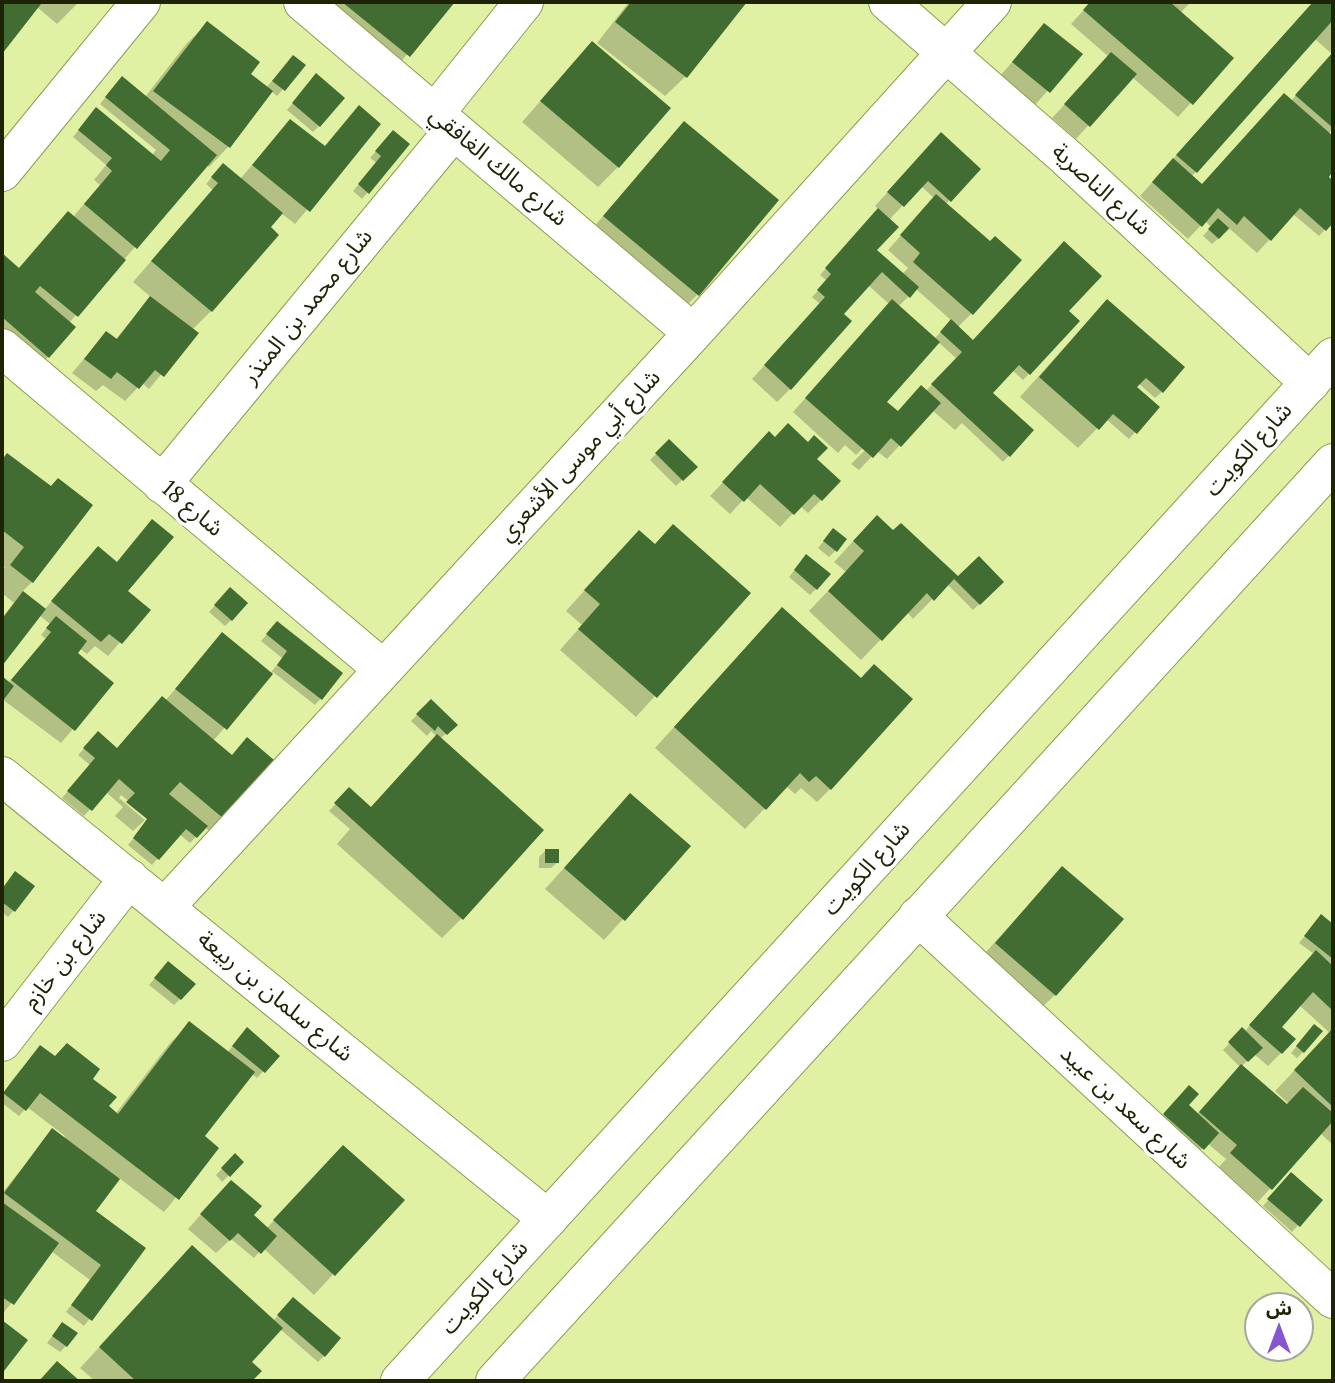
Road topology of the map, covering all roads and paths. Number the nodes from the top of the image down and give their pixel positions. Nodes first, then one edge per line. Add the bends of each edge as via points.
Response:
1 (141, 2) edge
2 (303, 2) edge
3 (524, 2) edge
4 (888, 2) edge
5 (992, 2) edge
6 (948, 52) junction
7 (444, 122) junction
8 (2, 172) edge
9 (693, 333) junction
10 (2, 348) edge
11 (1322, 370) edge
12 (1333, 463) edge
13 (162, 484) junction
14 (383, 669) junction
15 (2, 776) edge
16 (129, 878) junction
17 (165, 907) junction
18 (918, 916) junction
19 (2, 1042) edge
20 (548, 1219) junction
21 (1328, 1284) edge
22 (400, 1381) edge
23 (495, 1381) edge

1 - 8 street
2 - 7 street, شارع مالك الغافقي
3 - 7 street, شارع محمد بن المنذر
4 - 6 street, شارع الناصرية
5 - 6 street, شارع أبي موسى الأشعري
6 - 9 street, شارع أبي موسى الأشعري
6 - 11 street, شارع الناصرية
7 - 9 street, شارع مالك الغافقي
7 - 13 street, شارع محمد بن المنذر
9 - 14 street, شارع أبي موسى الأشعري
10 - 13 street, شارع 18
11 - 20 street, شارع الكويت
12 - 18 street
13 - 14 street, شارع 18
14 - 17 street, شارع أبي موسى الأشعري
15 - 16 street, شارع سلمان بن ربيعة
16 - 17 street, شارع سلمان بن ربيعة
16 - 19 street, شارع بن خازم
17 - 20 street, شارع سلمان بن ربيعة
18 - 21 street, شارع سعد بن عبيد
18 - 23 street
20 - 22 street, شارع الكويت

